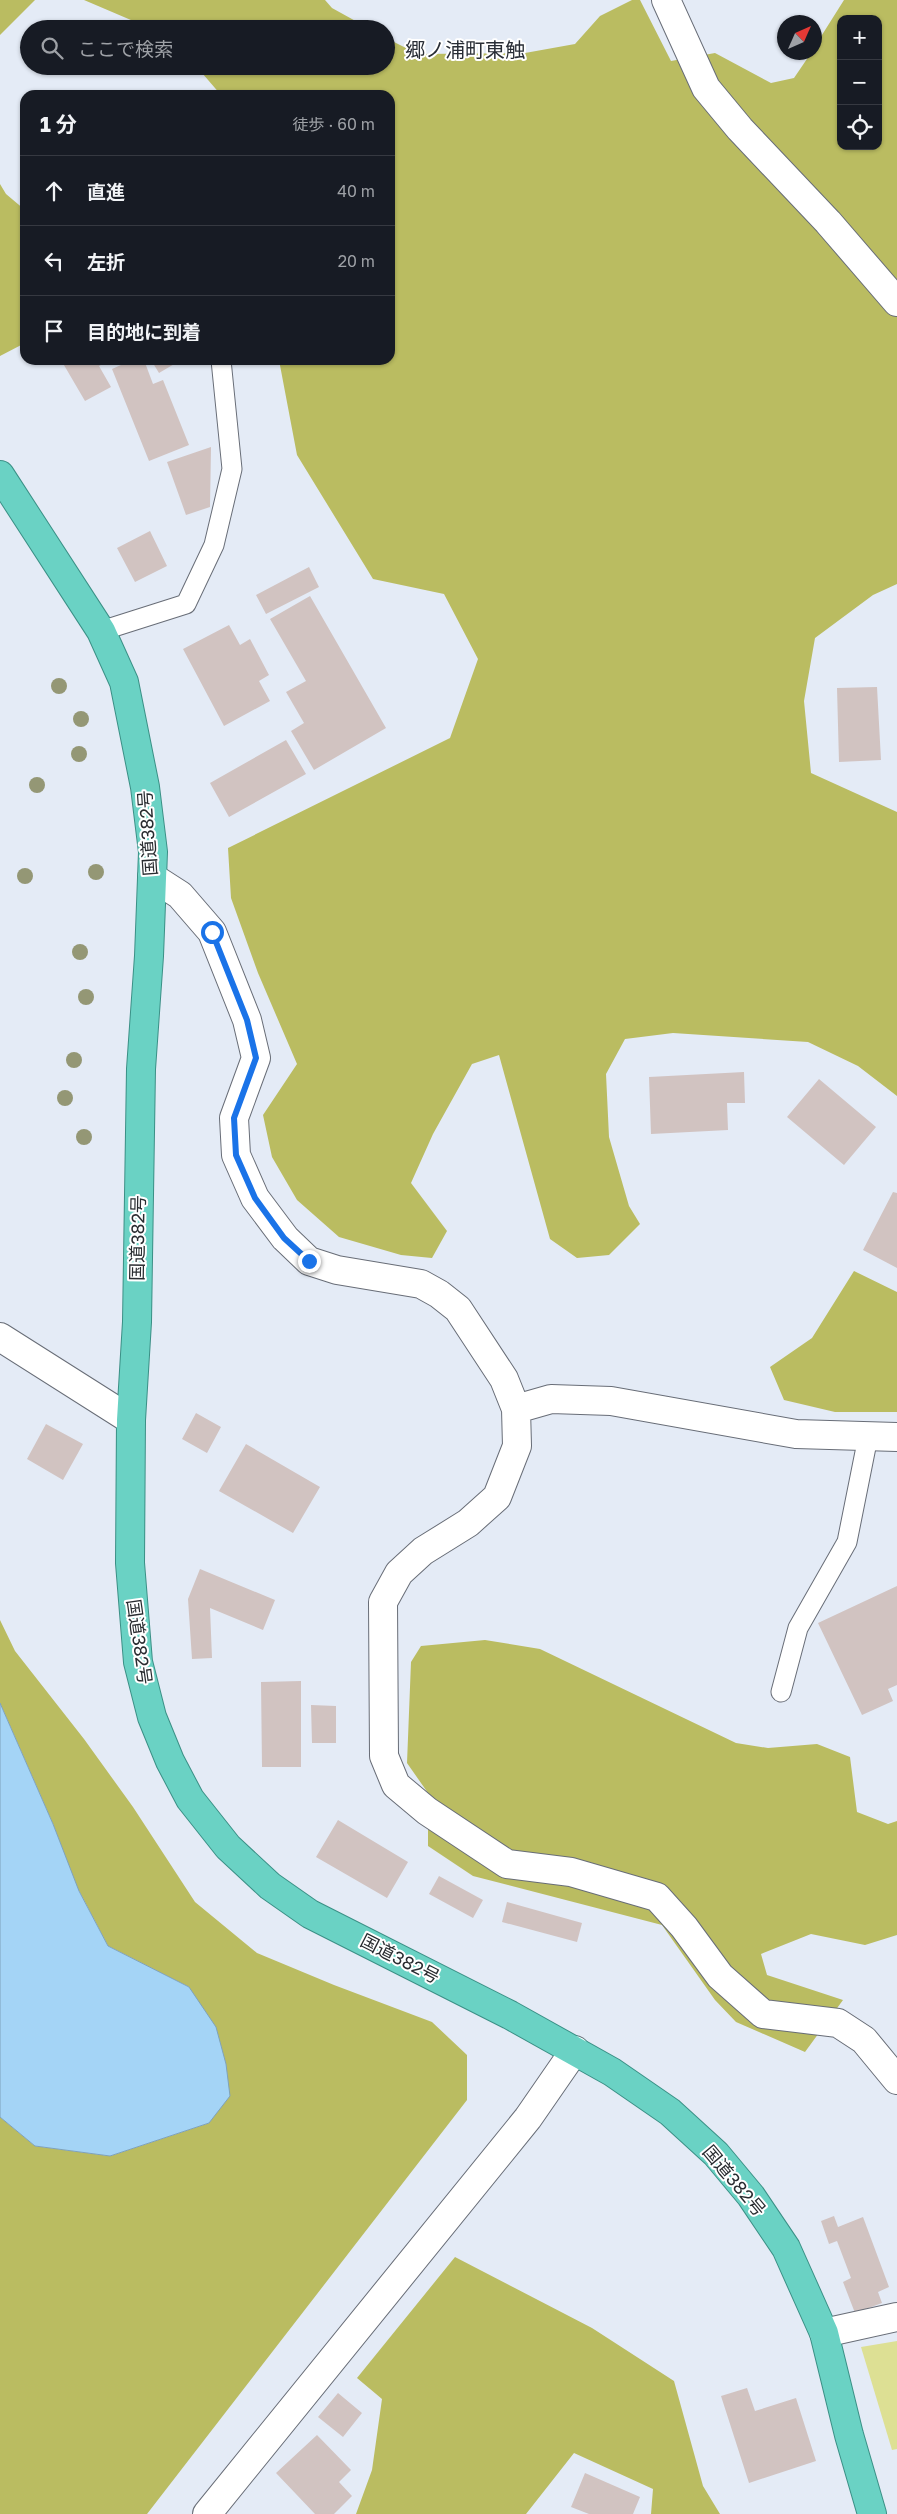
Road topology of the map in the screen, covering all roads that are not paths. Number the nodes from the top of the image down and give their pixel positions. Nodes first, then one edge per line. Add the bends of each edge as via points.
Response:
1 (666, 0) edge
2 (897, 302) edge
3 (222, 365) edge
4 (0, 475) edge
5 (101, 631) junction
6 (152, 877) junction
7 (0, 1337) edge
8 (516, 1409) junction
9 (131, 1420) junction
10 (868, 1437) junction
11 (897, 1437) edge
12 (781, 1692) dead end
13 (575, 2050) junction
14 (893, 2068) edge
15 (897, 2317) edge
16 (824, 2333) junction
17 (207, 2514) edge
18 (872, 2514) edge

1 - 2 street via 706,88
3 - 5 lane via 232,469 214,545 186,604
4 - 5 highway, 国道382号
5 - 6 highway, 国道382号 via 124,682 135,729 153,852
6 - 8 street via 180,895 212,932 247,1020 256,1058 234,1118 236,1155 255,1198 284,1238 309,1261 337,1270 421,1284 458,1309 504,1379
6 - 9 highway, 国道382号 via 141,1069 137,1322
7 - 9 street
8 - 10 street via 551,1399 611,1401 796,1434
8 - 14 street via 517,1446 497,1497 468,1523 423,1551 399,1573 383,1602 384,1756 396,1784 427,1811 507,1864 571,1872 658,1897 720,1976 763,2014 838,2023 864,2040
9 - 13 highway, 国道382号 via 130,1563 138,1662 152,1717 190,1799 228,1848 270,1886 310,1914
10 - 11 street
10 - 12 lane via 847,1542 798,1628
13 - 16 highway, 国道382号 via 670,2112 716,2154 751,2196 786,2248
13 - 17 street via 528,2118
15 - 16 street
16 - 18 highway, 国道382号

